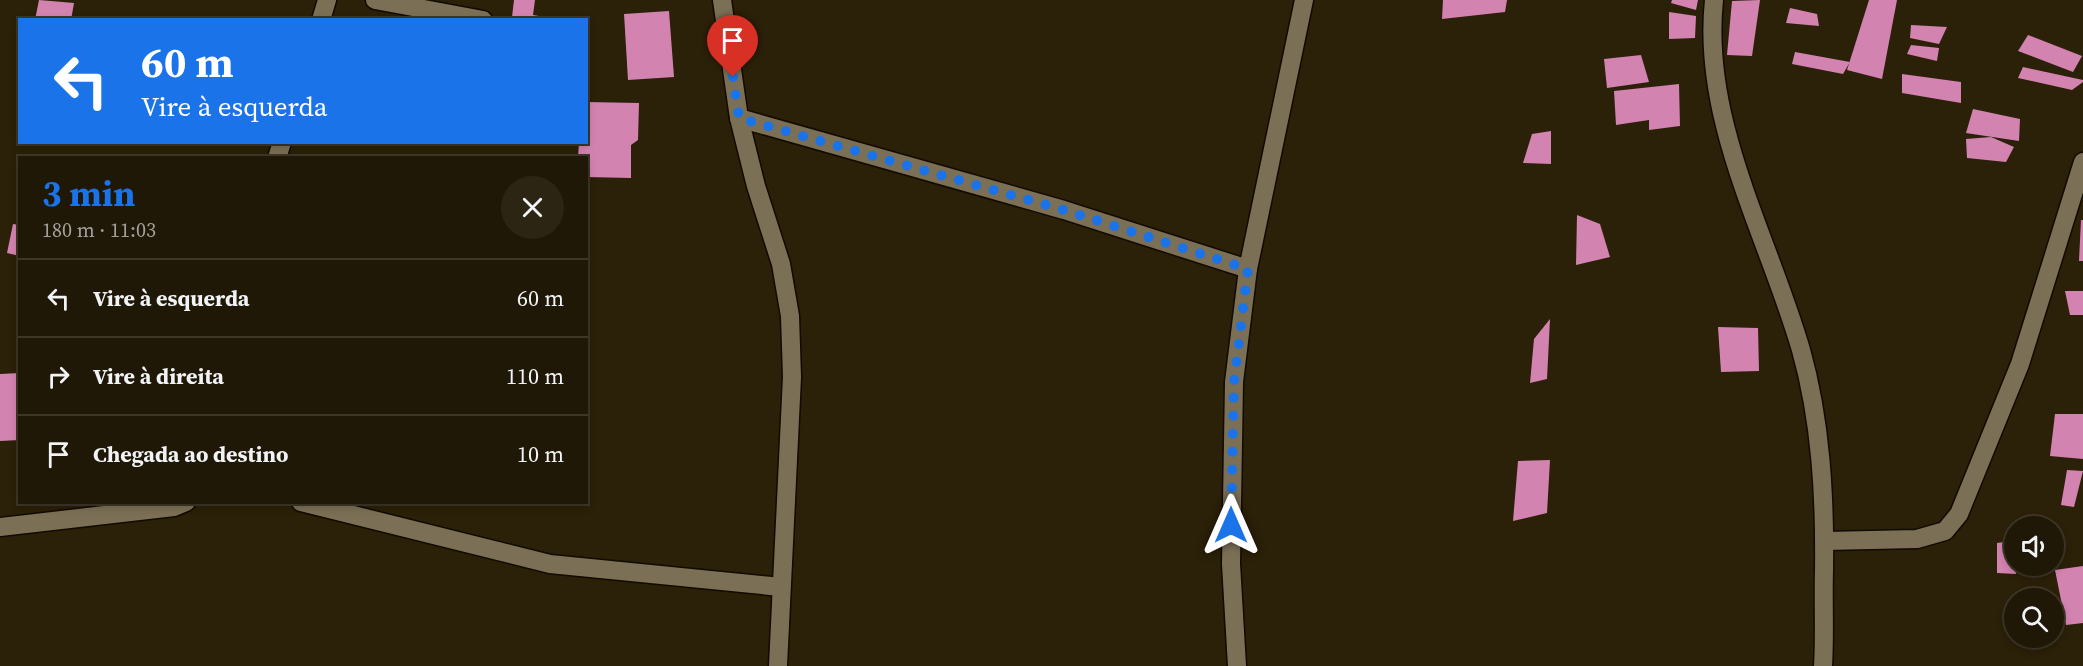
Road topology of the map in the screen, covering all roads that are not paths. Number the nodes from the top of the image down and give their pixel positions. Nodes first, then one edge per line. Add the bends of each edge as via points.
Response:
1 (327, 0) edge
2 (375, 0) edge
3 (722, 0) edge
4 (1304, 0) edge
5 (1714, 0) edge
6 (322, 18) edge
7 (472, 18) edge
8 (739, 118) junction
9 (2083, 162) edge
10 (1248, 269) junction
11 (181, 504) edge
12 (308, 504) edge
13 (0, 526) edge
14 (1825, 541) junction
15 (781, 587) junction
16 (778, 666) edge
17 (1237, 666) edge
18 (1823, 666) edge

1 - 6 street
2 - 7 street
3 - 8 street
4 - 10 street
5 - 14 street via 1714,77 1746,193 1802,353 1818,433
8 - 10 street via 1064,210
8 - 15 street via 781,264 790,316 792,377
9 - 14 street via 2020,364 1959,514 1945,531 1917,539
10 - 17 street via 1234,382 1231,467
11 - 13 street
12 - 15 street via 550,564
14 - 18 street
15 - 16 street

